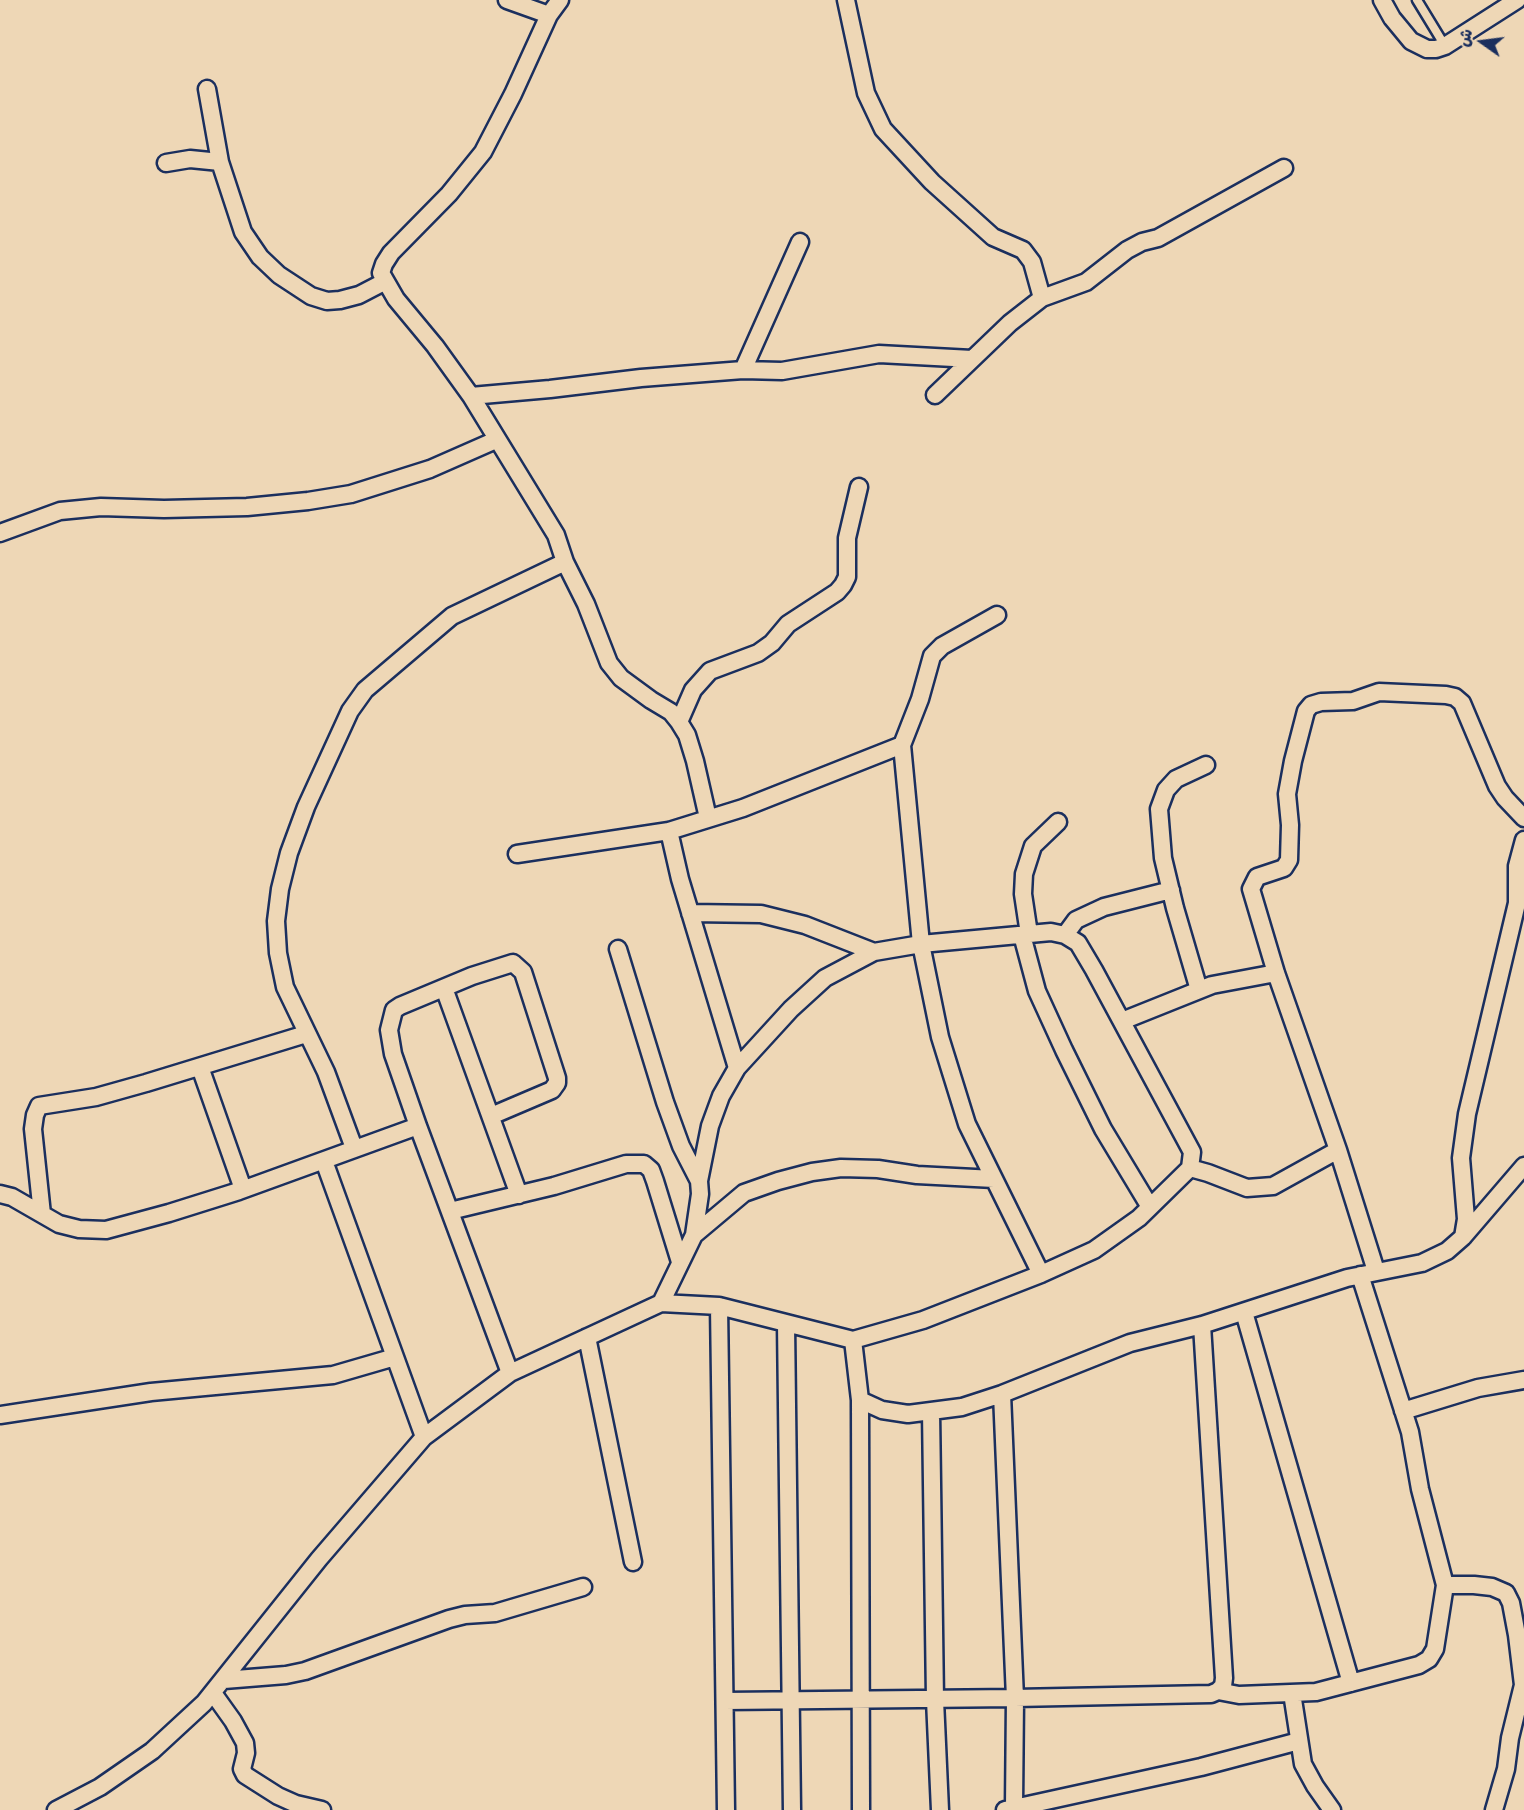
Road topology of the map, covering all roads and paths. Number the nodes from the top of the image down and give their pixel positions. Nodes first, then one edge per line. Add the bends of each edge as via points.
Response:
1 (507, 0) edge
2 (560, 0) edge
3 (846, 0) edge
4 (1382, 0) edge
5 (1417, 0) edge
6 (1517, 0) edge
7 (549, 15) junction
8 (1444, 46) junction
9 (207, 89) dead end
10 (220, 162) junction
11 (166, 163) dead end
12 (1284, 168) dead end
13 (800, 242) dead end
14 (384, 282) junction
15 (1042, 298) junction
16 (972, 359) junction
17 (743, 370) junction
18 (934, 395) dead end
19 (471, 396) junction
20 (496, 440) junction
21 (859, 487) dead end
22 (0, 533) edge
23 (565, 562) junction
24 (997, 615) dead end
25 (679, 722) junction
26 (902, 745) junction
27 (1206, 765) dead end
28 (708, 818) junction
29 (1524, 818) edge
30 (1058, 822) dead end
31 (669, 831) junction
32 (1524, 840) edge
33 (517, 854) dead end
34 (1171, 890) junction
35 (690, 914) junction
36 (1026, 934) junction
37 (1065, 934) junction
38 (921, 944) junction
39 (618, 949) dead end
40 (874, 952) junction
41 (1276, 973) junction
42 (444, 988) junction
43 (1199, 990) junction
44 (1122, 1022) junction
45 (306, 1034) junction
46 (200, 1067) junction
47 (736, 1068) junction
48 (490, 1116) junction
49 (418, 1126) junction
50 (354, 1148) junction
51 (1338, 1150) junction
52 (324, 1161) junction
53 (1524, 1166) edge
54 (1190, 1168) junction
55 (994, 1179) junction
56 (699, 1181) junction
57 (243, 1189) junction
58 (0, 1194) edge
59 (519, 1195) junction
60 (1150, 1207) junction
61 (450, 1211) junction
62 (42, 1214) junction
63 (694, 1235) junction
64 (1463, 1237) junction
65 (680, 1262) junction
66 (1368, 1273) junction
67 (1041, 1274) junction
68 (661, 1303) junction
69 (719, 1305) junction
70 (1244, 1312) junction
71 (786, 1324) junction
72 (1202, 1325) junction
73 (587, 1337) junction
74 (854, 1340) junction
75 (395, 1358) junction
76 (510, 1372) junction
77 (1524, 1380) edge
78 (1002, 1394) junction
79 (860, 1400) junction
80 (931, 1411) junction
81 (1403, 1411) junction
82 (0, 1415) edge
83 (424, 1437) junction
84 (633, 1562) dead end
85 (1444, 1585) junction
86 (583, 1587) dead end
87 (1351, 1683) junction
88 (218, 1687) junction
89 (1218, 1691) junction
90 (1292, 1693) junction
91 (1015, 1698) junction
92 (791, 1699) junction
93 (935, 1700) junction
94 (725, 1701) junction
95 (860, 1701) junction
96 (1299, 1741) junction
97 (1010, 1809) edge
98 (56, 1810) edge
99 (322, 1810) edge
100 (726, 1810) edge
101 (792, 1810) edge
102 (861, 1810) edge
103 (940, 1810) edge
104 (1332, 1810) edge
105 (1494, 1810) edge

1 - 7 street
2 - 7 street
3 - 15 street via 866,93 883,129 932,182 993,237 1023,250 1032,262
4 - 8 street via 1411,41 1427,49
5 - 8 lane
6 - 8 street
7 - 14 street via 483,152 449,194 391,253 381,273
9 - 10 street
10 - 11 street via 190,159
10 - 14 street via 243,232 260,257 279,275 311,296 327,301 359,295
12 - 15 street via 1158,238 1127,250 1086,282
13 - 17 street
14 - 19 street
15 - 16 street
16 - 17 street via 879,354 782,371
16 - 18 street
17 - 19 street
19 - 20 street
20 - 22 street via 429,469 351,494 247,507 101,507 60,511
20 - 23 street via 556,535
21 - 25 street via 847,538 847,577 843,585 788,624 758,653 710,671 693,690
23 - 25 street via 613,669
23 - 45 street via 452,616 365,690 351,711 306,807 280,889 278,953 285,987
24 - 26 street via 942,646 932,656
25 - 28 street via 687,735
26 - 28 street
26 - 38 street
27 - 34 street via 1176,779 1162,799 1163,858
28 - 31 street
29 - 41 street via 1497,786 1462,703 1455,697 1379,692 1353,701 1311,705 1303,719 1287,794 1289,860 1284,868 1257,877 1251,889
30 - 36 street via 1033,846 1024,874
31 - 33 street
31 - 35 street
32 - 64 street via 1517,866 1517,903 1467,1114 1461,1158 1466,1219
34 - 37 street via 1104,907 1076,920
34 - 43 street
35 - 40 street via 761,914 805,925
35 - 47 street
36 - 37 street
36 - 38 street
36 - 60 street via 1037,991 1103,1129
37 - 44 street via 1078,943
38 - 40 street
38 - 55 street via 940,1037 967,1124
39 - 56 street via 665,1102
40 - 47 street via 825,978
41 - 43 street
41 - 51 street
42 - 48 street
42 - 48 street via 508,963 523,972 557,1083 552,1090
42 - 49 street via 400,1006 390,1021 389,1039
43 - 44 street
44 - 54 street via 1192,1152
45 - 46 street
45 - 50 street via 326,1072
46 - 57 street
46 - 62 street via 96,1096 39,1106 33,1129
47 - 56 street via 710,1126
48 - 59 street
49 - 50 street
49 - 61 street
50 - 52 street
51 - 54 street via 1273,1186 1247,1188
51 - 66 street
52 - 57 street
52 - 75 street
53 - 64 street
54 - 60 street
55 - 63 street via 917,1175 878,1168 812,1172 744,1193
55 - 67 street
56 - 63 street
57 - 62 street via 170,1214 106,1230 59,1224
58 - 62 street
59 - 61 street
59 - 65 street via 626,1164 644,1164 651,1170
60 - 67 street via 1094,1250
61 - 76 street
63 - 65 street
64 - 66 street via 1447,1251 1422,1263
65 - 68 street
66 - 70 street
66 - 81 street
67 - 74 street via 922,1320
68 - 69 street
68 - 73 street
69 - 71 street
69 - 94 street
70 - 72 street
70 - 87 street
71 - 74 street
71 - 92 street
72 - 78 street via 1130,1343
72 - 89 street via 1224,1678
73 - 76 street
73 - 84 street
74 - 79 street
75 - 82 street via 333,1375 151,1392
75 - 83 street
76 - 83 street
77 - 81 street via 1478,1388
78 - 80 street via 962,1407
78 - 91 street
79 - 80 street via 882,1410 908,1414
79 - 95 street
80 - 93 street
81 - 85 street
83 - 88 street via 319,1559
85 - 87 street via 1440,1627 1429,1659
85 - 105 street via 1492,1587 1506,1593 1511,1603 1523,1685
86 - 88 street via 495,1613 449,1619 305,1671
87 - 90 street via 1316,1692
88 - 98 street via 152,1751 100,1788
88 - 99 street via 244,1743 245,1775 278,1796
89 - 90 street via 1239,1695
89 - 91 street
90 - 96 street
91 - 93 street
91 - 97 street
92 - 94 street
92 - 95 street
92 - 101 street
93 - 95 street
93 - 103 street
94 - 100 street
95 - 102 street
96 - 97 street
96 - 104 street via 1303,1764

